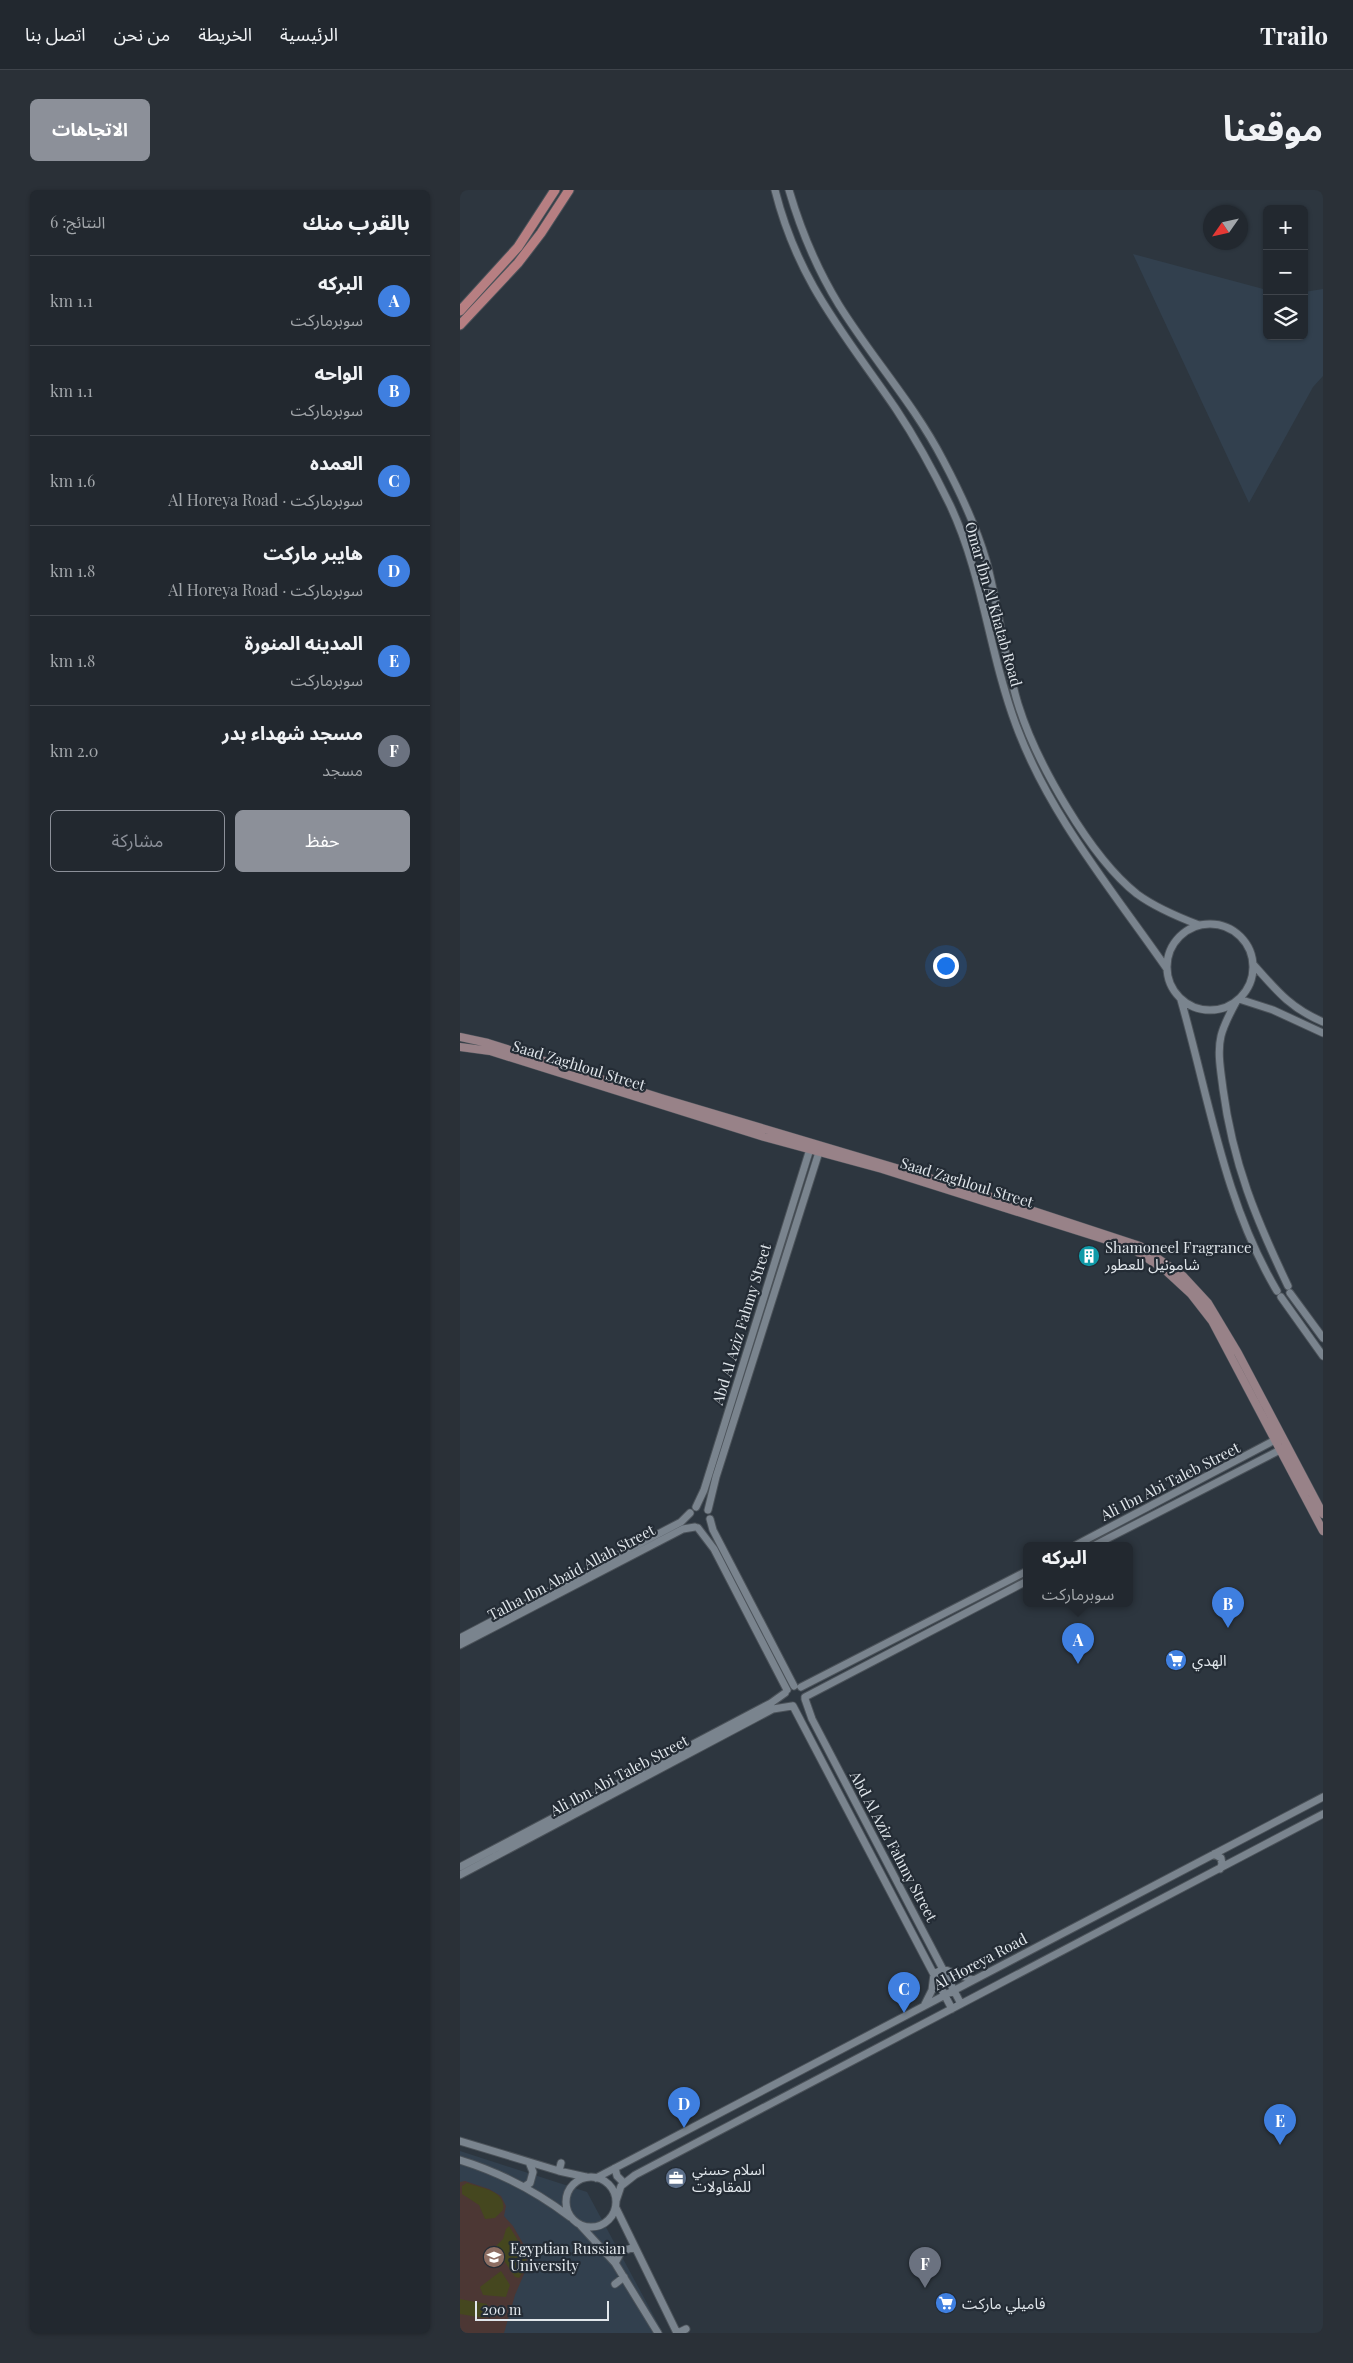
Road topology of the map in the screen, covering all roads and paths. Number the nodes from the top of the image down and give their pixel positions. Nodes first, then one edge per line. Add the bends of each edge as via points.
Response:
1 (555, 190) edge
2 (569, 190) edge
3 (775, 190) edge
4 (790, 190) edge
5 (460, 311) edge
6 (460, 325) edge
7 (1199, 925) junction
8 (1253, 964) junction
9 (1167, 969) junction
10 (1182, 1000) junction
11 (1238, 1000) junction
12 (1323, 1022) edge
13 (1323, 1032) edge
14 (460, 1037) edge
15 (460, 1047) edge
16 (575, 1074) junction
17 (810, 1149) junction
18 (819, 1152) junction
19 (877, 1165) junction
20 (803, 1172) junction
21 (812, 1175) junction
22 (1244, 1185) junction
23 (1231, 1189) junction
24 (1049, 1218) junction
25 (1289, 1290) junction
26 (1279, 1294) junction
27 (1323, 1338) edge
28 (1323, 1356) edge
29 (1275, 1440) junction
30 (1280, 1450) junction
31 (1257, 1451) junction
32 (1262, 1459) junction
33 (704, 1490) junction
34 (712, 1492) junction
35 (696, 1507) junction
36 (708, 1510) junction
37 (690, 1513) junction
38 (1323, 1514) edge
39 (710, 1519) junction
40 (697, 1527) junction
41 (675, 1529) junction
42 (1323, 1532) edge
43 (716, 1536) junction
44 (708, 1540) junction
45 (1082, 1542) edge
46 (1101, 1542) edge
47 (1023, 1573) edge
48 (1023, 1583) edge
49 (460, 1638) edge
50 (460, 1645) edge
51 (789, 1677) junction
52 (782, 1680) junction
53 (812, 1682) junction
54 (797, 1687) junction
55 (817, 1689) junction
56 (786, 1692) junction
57 (805, 1698) junction
58 (772, 1706) junction
59 (792, 1706) junction
60 (809, 1714) junction
61 (800, 1718) junction
62 (1323, 1797) edge
63 (587, 1804) junction
64 (1323, 1814) edge
65 (1234, 1843) junction
66 (1214, 1854) junction
67 (1241, 1857) junction
68 (460, 1867) edge
69 (1220, 1868) junction
70 (460, 1874) edge
71 (943, 1969) junction
72 (934, 1974) junction
73 (973, 1980) junction
74 (954, 1990) junction
75 (945, 1995) junction
76 (961, 2004) junction
77 (923, 2006) junction
78 (952, 2009) junction
79 (460, 2141) edge
80 (460, 2160) edge
81 (529, 2162) junction
82 (561, 2163) dead end
83 (616, 2168) junction
84 (559, 2171) junction
85 (592, 2178) junction
86 (624, 2183) junction
87 (524, 2187) junction
88 (616, 2204) junction
89 (574, 2220) junction
90 (634, 2247) junction
91 (615, 2263) junction
92 (624, 2277) junction
93 (615, 2284) dead end
94 (680, 2332) edge
95 (658, 2333) edge

1 - 5 main road via 518,247
2 - 6 main road via 518,263
3 - 9 street, Omar Ibn Al Khatab Road via 796,254 815,293 910,431 950,505 972,564 1009,705 1035,769 1062,817
4 - 7 street, Omar Ibn Al Khatab Road via 822,277 899,387 929,436 970,518 985,558 1018,703 1050,776 1089,839 1123,882 1157,907
7 - 8 street via 1220,925 1236,933 1249,949
7 - 9 street via 1175,941 1167,959
8 - 11 street via 1252,979
8 - 12 street via 1283,998
9 - 10 street via 1172,988
10 - 11 street via 1191,1006 1209,1010 1226,1007
10 - 23 street
11 - 13 street via 1273,1010
11 - 22 street via 1224,1026 1219,1056 1225,1104
14 - 16 main road, Saad Zaghloul Street via 488,1043
15 - 16 main road, Saad Zaghloul Street via 483,1049
16 - 17 main road, Saad Zaghloul Street via 764,1137
16 - 19 main road, Saad Zaghloul Street
17 - 18 main road, Saad Zaghloul Street
17 - 20 street, Abd Al Aziz Fahmy Street
18 - 19 main road, Saad Zaghloul Street
18 - 21 street, Abd Al Aziz Fahmy Street
19 - 24 main road, Saad Zaghloul Street
20 - 21 street
20 - 33 street, Abd Al Aziz Fahmy Street
21 - 34 street, Abd Al Aziz Fahmy Street
22 - 23 street via 1235,1182
22 - 23 street via 1239,1193
22 - 25 street
23 - 26 street via 1246,1229
24 - 29 main road, Saad Zaghloul Street via 1136,1252 1178,1280 1221,1336
24 - 38 main road, Saad Zaghloul Street via 1140,1246 1169,1264 1196,1289 1238,1352
25 - 26 street via 1288,1297
25 - 26 street via 1281,1286
25 - 27 street
26 - 28 street
29 - 30 main road, Saad Zaghloul Street
29 - 31 street, Ali Ibn Abi Taleb Street
30 - 32 street, Ali Ibn Abi Taleb Street
30 - 42 main road, Saad Zaghloul Street
31 - 32 street
31 - 45 street, Ali Ibn Abi Taleb Street
32 - 46 street, Ali Ibn Abi Taleb Street
33 - 34 street
33 - 35 street, Abd Al Aziz Fahmy Street
34 - 36 street, Abd Al Aziz Fahmy Street
35 - 36 street
35 - 37 street
36 - 39 street
37 - 40 street via 690,1521
37 - 41 street, Talha Ibn Abaid Allah Street
39 - 40 street via 707,1525
39 - 43 street
40 - 41 street, Talha Ibn Abaid Allah Street
40 - 44 street
41 - 49 street, Talha Ibn Abaid Allah Street
41 - 50 street, Talha Ibn Abaid Allah Street
43 - 44 street
43 - 51 street
44 - 52 street
47 - 53 street
48 - 55 street
51 - 52 street
51 - 54 street
52 - 56 street
53 - 54 street
53 - 55 street
54 - 56 street
54 - 57 street
55 - 57 street
56 - 58 street, Ali Ibn Abi Taleb Street
56 - 59 street via 786,1701
57 - 59 street via 800,1705
57 - 60 street, Abd Al Aziz Fahmy Street
58 - 59 street, Ali Ibn Abi Taleb Street
58 - 63 street, Ali Ibn Abi Taleb Street
59 - 61 street, Abd Al Aziz Fahmy Street
60 - 61 street
60 - 71 street, Abd Al Aziz Fahmy Street
61 - 72 street, Abd Al Aziz Fahmy Street
62 - 65 street, Al Horeya Road
63 - 68 street, Ali Ibn Abi Taleb Street
63 - 70 street, Ali Ibn Abi Taleb Street
64 - 67 street, Al Horeya Road
65 - 66 street, Al Horeya Road
65 - 67 street via 1234,1852
66 - 69 street via 1222,1861
66 - 73 street, Al Horeya Road
67 - 69 street, Al Horeya Road
69 - 76 street, Al Horeya Road
71 - 72 street
71 - 73 street
71 - 74 street, Abd Al Aziz Fahmy Street
72 - 75 street, Abd Al Aziz Fahmy Street
72 - 77 street via 932,1990
73 - 74 street, Al Horeya Road
74 - 75 street, Al Horeya Road
74 - 76 street, Abd Al Aziz Fahmy Street
75 - 77 street, Al Horeya Road
75 - 78 street, Abd Al Aziz Fahmy Street
76 - 78 street, Al Horeya Road
77 - 83 street, Al Horeya Road
78 - 86 street, Al Horeya Road
79 - 81 street via 488,2146
80 - 87 street
81 - 84 street
81 - 87 street via 533,2172 530,2183
82 - 84 street
83 - 85 street, Al Horeya Road
83 - 86 street via 617,2176
84 - 85 street
85 - 88 street via 611,2187
85 - 89 street via 577,2181 569,2190 566,2207
86 - 88 street
87 - 89 street
88 - 89 street via 610,2218 600,2226 588,2227
88 - 90 street
89 - 91 street
90 - 91 street via 620,2252
90 - 94 street
91 - 92 street
92 - 93 street
92 - 95 street via 630,2292

